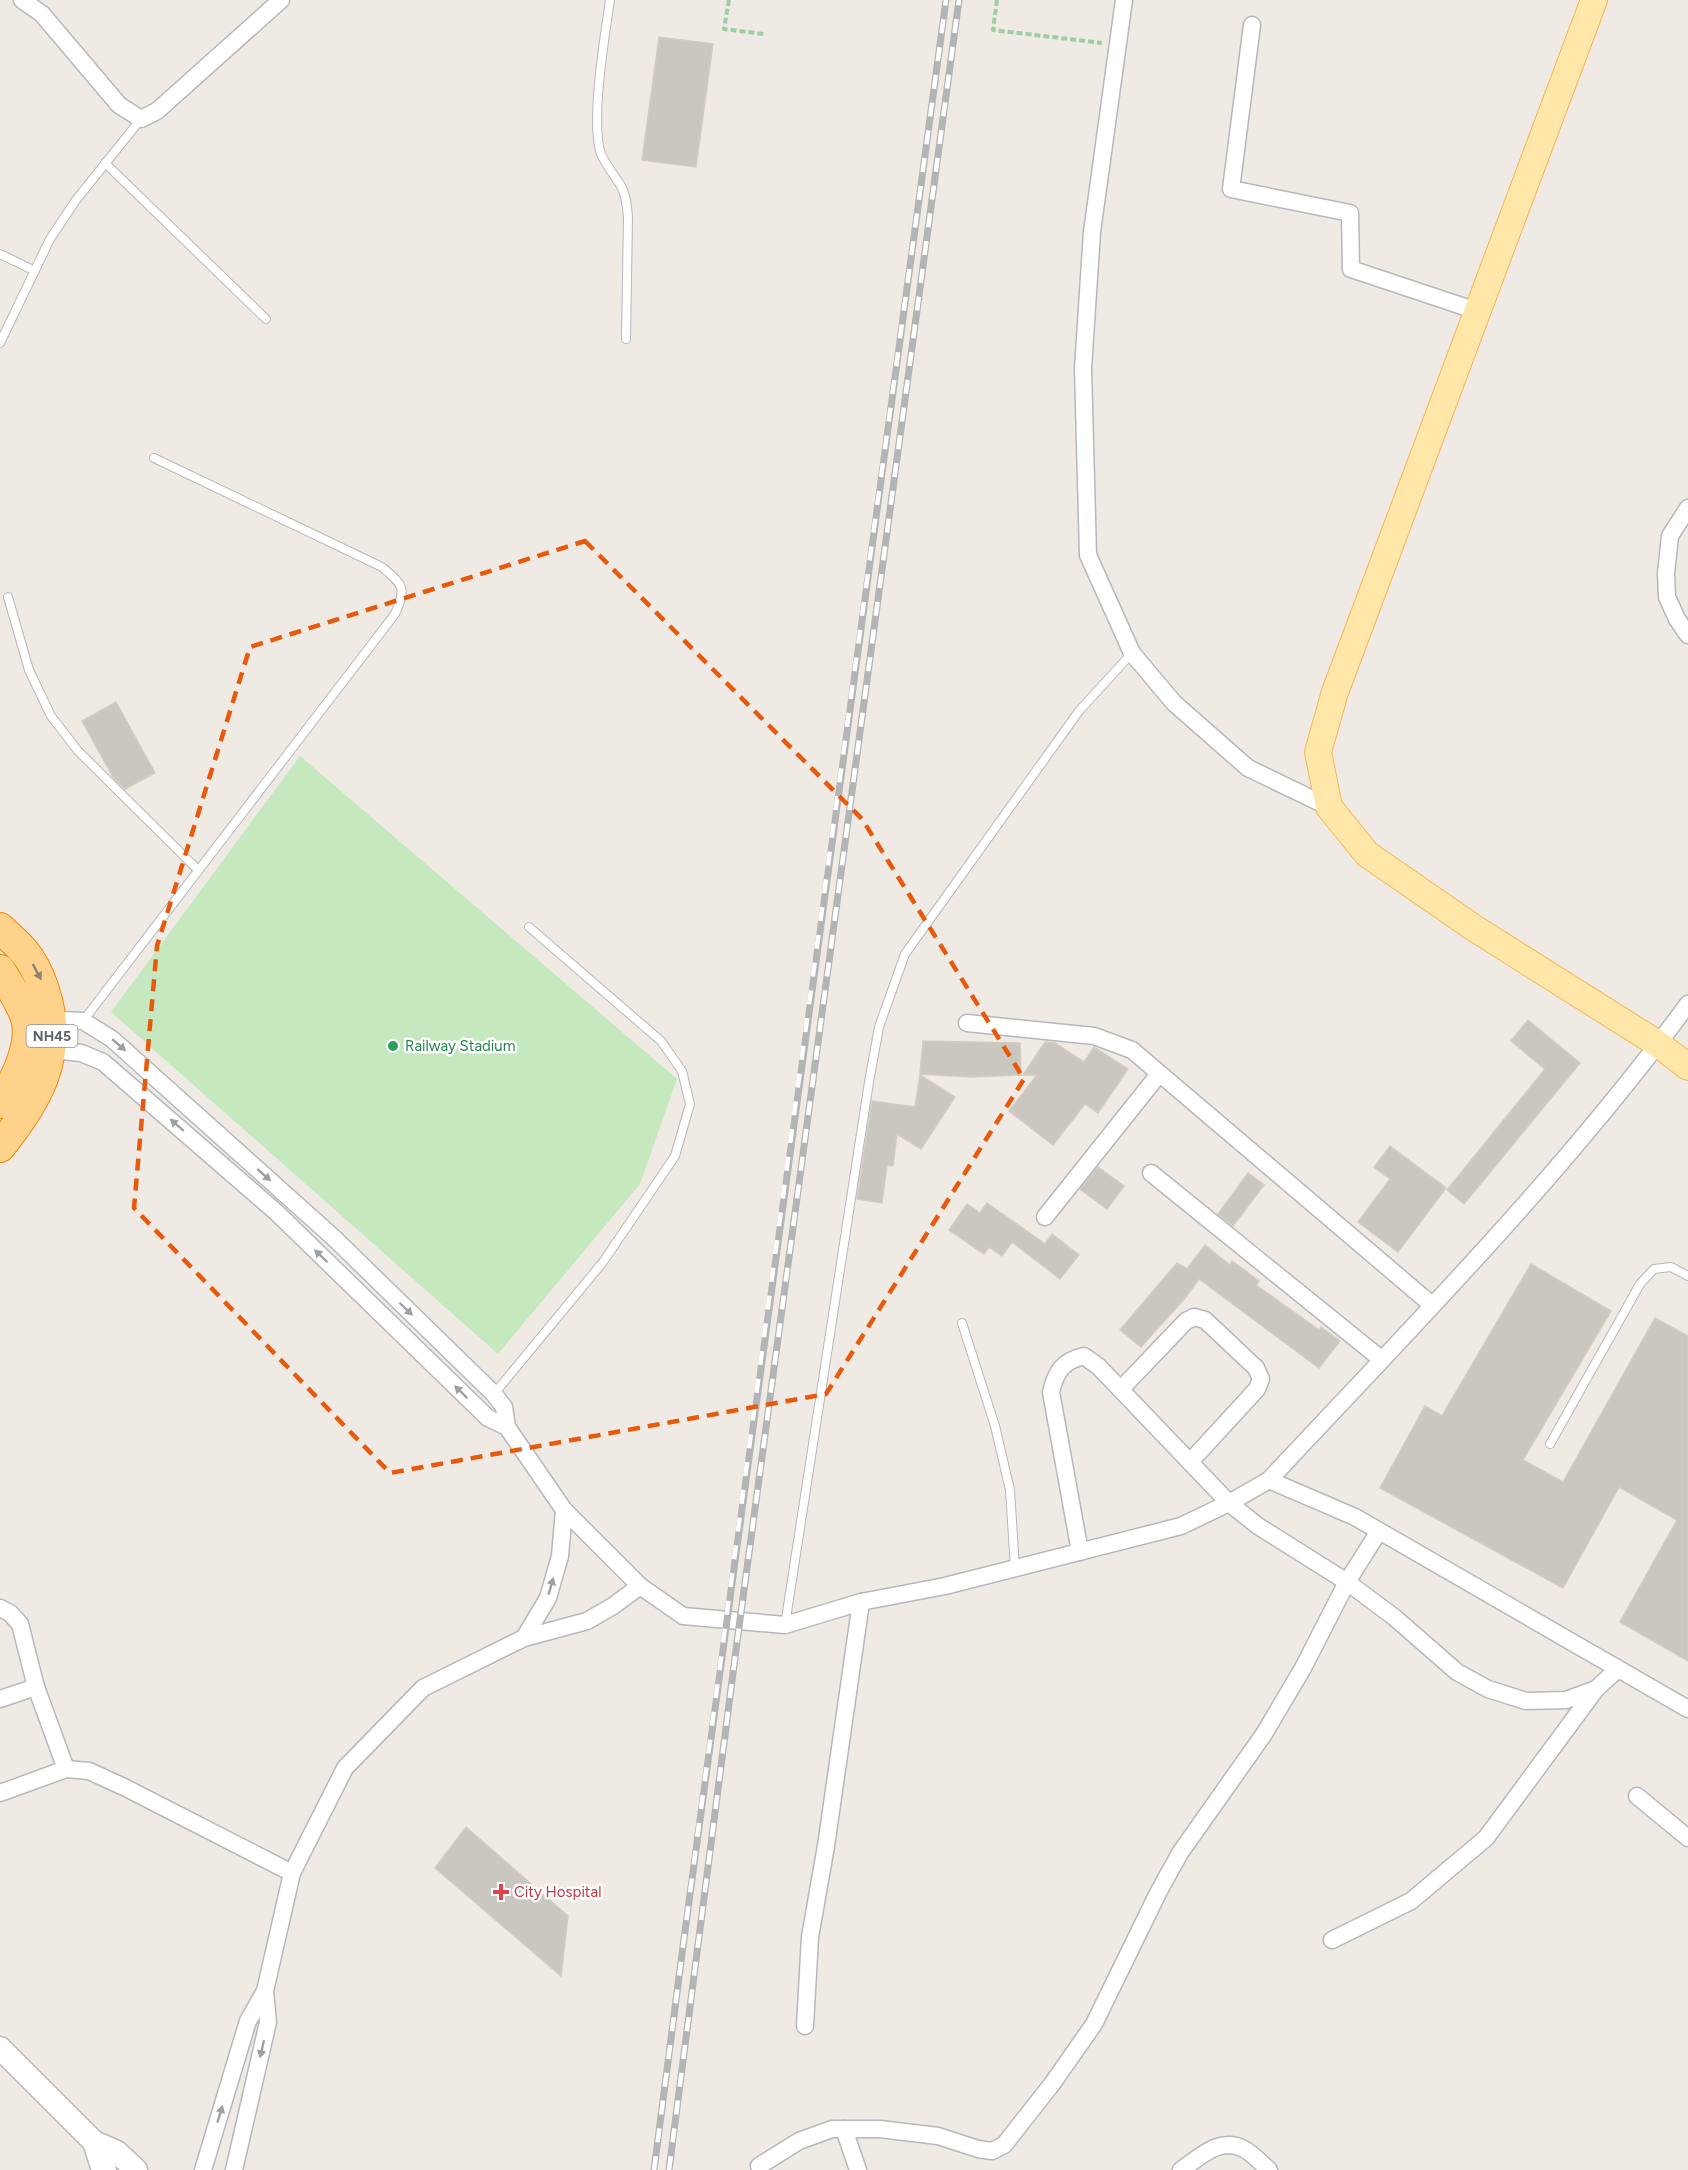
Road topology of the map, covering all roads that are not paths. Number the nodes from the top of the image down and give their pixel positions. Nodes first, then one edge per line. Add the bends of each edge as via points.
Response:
1 (22, 0) edge
2 (281, 0) edge
3 (610, 0) edge
4 (1124, 0) edge
5 (1594, 0) edge
6 (1252, 26) dead end
7 (141, 119) junction
8 (105, 163) junction
9 (0, 254) edge
10 (35, 271) junction
11 (1477, 311) junction
12 (266, 319) dead end
13 (626, 339) dead end
14 (0, 343) edge
15 (154, 458) dead end
16 (1688, 508) edge
17 (8, 597) dead end
18 (1688, 635) edge
19 (1132, 653) junction
20 (1329, 807) junction
21 (198, 870) junction
22 (529, 927) dead end
23 (0, 928) edge
24 (0, 970) edge
25 (1688, 1004) edge
26 (39, 1018) junction
27 (83, 1021) junction
28 (967, 1023) dead end
29 (1658, 1044) junction
30 (39, 1048) junction
31 (1688, 1066) edge
32 (1159, 1074) junction
33 (0, 1103) edge
34 (0, 1147) edge
35 (1151, 1173) dead end
36 (1045, 1216) dead end
37 (1688, 1276) edge
38 (1432, 1305) junction
39 (962, 1323) dead end
40 (1381, 1359) junction
41 (1121, 1389) junction
42 (494, 1394) junction
43 (507, 1427) junction
44 (1550, 1444) dead end
45 (1190, 1462) junction
46 (1269, 1480) junction
47 (1229, 1503) junction
48 (564, 1510) junction
49 (1378, 1531) junction
50 (1080, 1552) junction
51 (1015, 1569) junction
52 (1347, 1582) junction
53 (640, 1586) junction
54 (861, 1602) junction
55 (0, 1608) edge
56 (785, 1625) junction
57 (524, 1638) junction
58 (1618, 1669) junction
59 (36, 1687) junction
60 (1596, 1689) junction
61 (0, 1699) edge
62 (1688, 1709) edge
63 (66, 1769) junction
64 (0, 1793) edge
65 (1637, 1796) dead end
66 (1688, 1838) edge
67 (292, 1873) junction
68 (1332, 1940) dead end
69 (265, 1991) junction
70 (805, 2026) dead end
71 (0, 2048) edge
72 (844, 2129) junction
73 (94, 2142) junction
74 (759, 2166) dead end
75 (105, 2170) edge
76 (136, 2170) edge
77 (203, 2170) edge
78 (234, 2170) edge
79 (858, 2170) edge
80 (1181, 2170) edge
81 (1269, 2170) edge

1 - 7 street via 42,14 119,105
2 - 7 street via 157,111
3 - 13 lane via 598,138 601,154 627,202
4 - 19 street via 1092,232 1083,368 1088,555
5 - 11 main road
6 - 11 street via 1231,189 1350,213 1351,269
7 - 8 lane
8 - 10 lane via 50,239
8 - 12 lane
9 - 10 lane
10 - 14 lane
11 - 20 main road via 1335,692 1318,752
15 - 21 lane via 382,567 399,582 403,596 395,614
16 - 18 street via 1670,536 1666,573 1667,597
17 - 21 lane via 29,670 51,716 78,751
19 - 20 street via 1174,703 1248,768
19 - 56 lane via 1079,711 901,964 879,1027 868,1082
20 - 29 main road via 1367,854 1474,928
21 - 27 lane
22 - 42 lane via 661,1041 682,1071 690,1104 675,1156 603,1262
23 -> 26 highway, NH45 via 28,956 42,981
24 - 26 highway, NH45
25 - 29 street
26 - 27 street
26 - 30 highway, NH45
27 -> 42 street via 112,1039 334,1238
28 - 32 street via 1095,1036 1132,1050
29 - 31 main road
29 - 38 street via 1517,1214
30 - 33 highway, NH45
30 - 34 highway, NH45 via 38,1092
43 -> 30 street via 488,1418 276,1212 103,1062 81,1053
32 - 36 street
32 - 38 street
35 - 40 street
37 - 44 lane via 1671,1267 1654,1269 1640,1284
38 - 40 street
39 - 51 lane via 995,1426 1010,1490
40 - 46 street
41 - 45 street
41 - 45 street via 1194,1317 1206,1320 1256,1368 1261,1379 1257,1389
41 - 50 street via 1084,1356 1070,1359 1055,1377 1051,1392
42 - 43 street via 504,1407
43 - 48 street
45 - 47 street
46 - 47 street
46 - 49 street
47 - 50 street via 1181,1526
47 - 52 street
48 - 53 street
57 -> 48 street via 548,1598 560,1556
49 - 52 street
49 - 58 street
50 - 51 street
51 - 54 street
52 - 60 street via 1457,1672 1488,1689 1526,1701 1566,1700
52 - 72 street via 1264,1734 1180,1853 1094,2024 1004,2145 992,2151 938,2136
53 - 56 street via 683,1616
53 - 57 street via 587,1621
54 - 56 street
54 - 70 street via 810,1937
55 - 59 street via 10,1612 20,1624
57 - 67 street via 423,1688 345,1768
58 - 60 street
58 - 62 street
59 - 61 street
59 - 63 street
60 - 68 street via 1486,1838 1411,1901
63 - 64 street
63 - 67 street via 89,1771 124,1787
65 - 66 street
67 - 69 street
77 -> 69 street via 248,2021
69 -> 78 street via 268,2022
71 - 73 street
72 - 74 street via 832,2129 799,2141
72 - 79 street
73 - 75 street
73 - 76 street via 117,2152
80 - 81 street via 1213,2148 1227,2144 1244,2149

